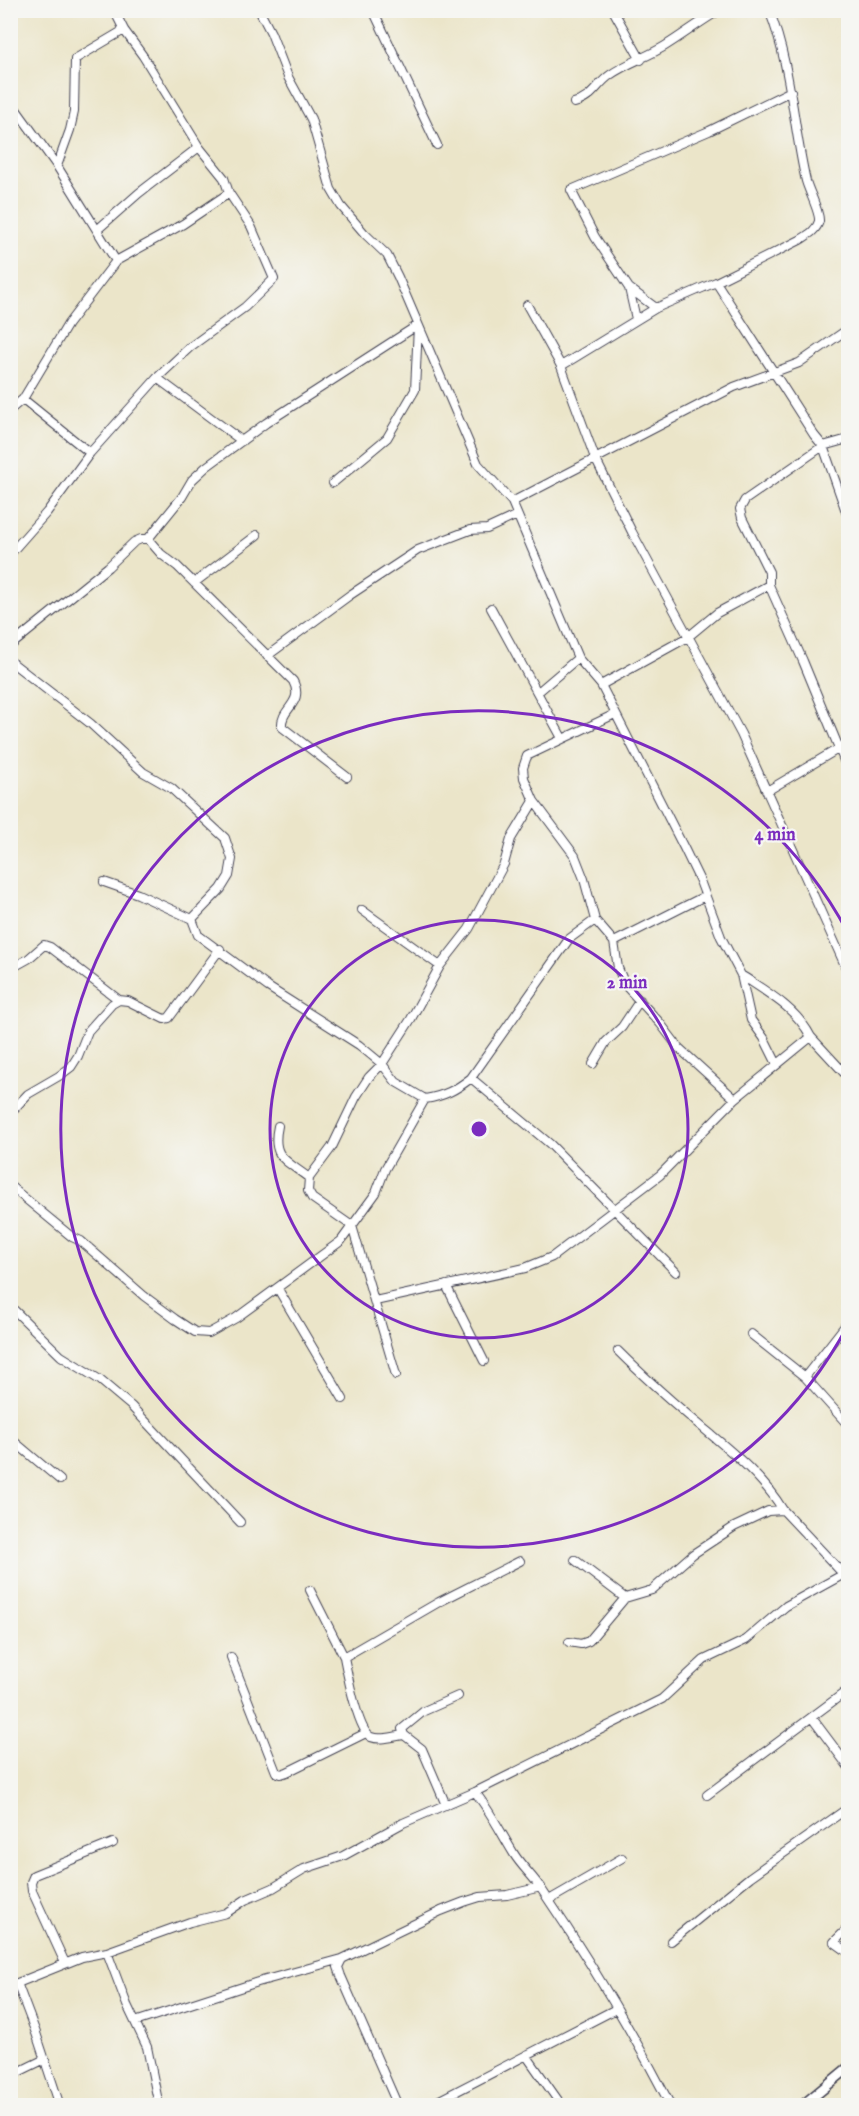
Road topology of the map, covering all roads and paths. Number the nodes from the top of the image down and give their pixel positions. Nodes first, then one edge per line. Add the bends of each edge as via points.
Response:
1 (15, 10) edge
2 (114, 10) edge
3 (259, 10) edge
4 (373, 10) edge
5 (614, 10) edge
6 (720, 10) edge
7 (769, 10) edge
8 (10, 14) edge
9 (124, 30) junction
10 (641, 60) junction
11 (791, 91) junction
12 (10, 101) edge
13 (574, 103) dead end
14 (437, 145) dead end
15 (199, 147) junction
16 (57, 165) junction
17 (229, 193) junction
18 (97, 230) junction
19 (116, 261) junction
20 (716, 282) junction
21 (629, 288) junction
22 (527, 305) dead end
23 (656, 308) junction
24 (636, 319) junction
25 (418, 325) junction
26 (849, 329) edge
27 (561, 366) junction
28 (774, 372) junction
29 (157, 378) junction
30 (23, 399) junction
31 (10, 410) edge
32 (849, 439) edge
33 (242, 441) junction
34 (823, 446) junction
35 (90, 453) junction
36 (595, 458) junction
37 (333, 483) dead end
38 (512, 502) junction
39 (517, 515) junction
40 (849, 517) edge
41 (257, 535) dead end
42 (148, 539) junction
43 (10, 554) edge
44 (194, 583) junction
45 (769, 585) junction
46 (490, 608) dead end
47 (688, 637) junction
48 (10, 646) edge
49 (267, 656) junction
50 (578, 658) junction
51 (10, 661) edge
52 (601, 685) junction
53 (538, 692) junction
54 (615, 714) junction
55 (562, 738) junction
56 (849, 743) edge
57 (838, 748) junction
58 (849, 770) edge
59 (347, 777) dead end
60 (767, 791) junction
61 (534, 801) junction
62 (104, 882) dead end
63 (705, 896) junction
64 (362, 910) dead end
65 (192, 919) junction
66 (595, 920) junction
67 (614, 942) junction
68 (220, 949) junction
69 (440, 966) junction
70 (10, 969) edge
71 (849, 972) edge
72 (741, 975) junction
73 (119, 1000) junction
74 (640, 1000) junction
75 (811, 1037) junction
76 (382, 1064) junction
77 (593, 1064) dead end
78 (777, 1064) junction
79 (849, 1077) edge
80 (471, 1078) junction
81 (425, 1099) junction
82 (735, 1099) junction
83 (10, 1113) edge
84 (278, 1126) dead end
85 (309, 1178) junction
86 (10, 1186) edge
87 (614, 1210) junction
88 (352, 1226) junction
89 (676, 1272) dead end
90 (446, 1286) junction
91 (278, 1289) junction
92 (375, 1301) junction
93 (10, 1306) edge
94 (849, 1322) edge
95 (751, 1334) dead end
96 (618, 1351) dead end
97 (484, 1361) dead end
98 (396, 1375) dead end
99 (806, 1377) junction
100 (343, 1399) dead end
101 (849, 1425) edge
102 (10, 1438) edge
103 (60, 1480) dead end
104 (783, 1510) junction
105 (240, 1522) dead end
106 (575, 1560) dead end
107 (520, 1561) dead end
108 (847, 1576) edge
109 (310, 1590) dead end
110 (625, 1598) junction
111 (569, 1642) dead end
112 (231, 1656) dead end
113 (344, 1657) junction
114 (849, 1690) edge
115 (458, 1696) dead end
116 (812, 1718) junction
117 (366, 1733) junction
118 (404, 1735) junction
119 (849, 1766) edge
120 (475, 1792) junction
121 (707, 1795) dead end
122 (446, 1805) junction
123 (849, 1808) edge
124 (113, 1843) dead end
125 (622, 1858) dead end
126 (541, 1887) junction
127 (549, 1900) junction
128 (849, 1928) edge
129 (671, 1941) dead end
130 (107, 1952) junction
131 (849, 1952) edge
132 (342, 1959) junction
133 (65, 1963) junction
134 (14, 1985) edge
135 (616, 2009) junction
136 (135, 2022) junction
137 (526, 2055) junction
138 (45, 2059) junction
139 (849, 2068) edge
140 (10, 2076) edge
141 (60, 2106) edge
142 (159, 2106) edge
143 (398, 2106) edge
144 (428, 2106) edge
145 (562, 2106) edge
146 (671, 2106) edge
147 (802, 2106) edge

1 - 8 street
2 - 9 street
3 - 25 street via 310,119 331,189 341,206 387,255
4 - 14 street
5 - 10 street
6 - 10 street
7 - 11 street
9 - 15 street
9 - 16 street via 75,59 74,112
10 - 13 street via 616,71 592,94
11 - 20 street via 799,151 819,219 816,227 800,240
11 - 21 street via 571,190 594,237
12 - 16 street
15 - 17 street via 224,178
15 - 18 street
16 - 18 street
17 - 19 street
17 - 29 street via 251,226 274,279
18 - 19 street
19 - 30 street via 68,324
20 - 23 street
20 - 28 street
21 - 23 street
21 - 24 street
22 - 27 street
23 - 24 street
24 - 27 street
25 - 33 street
25 - 37 street via 416,390 387,438
25 - 38 street via 478,465
26 - 28 street via 814,355
27 - 36 street
28 - 34 street
28 - 36 street via 734,387
29 - 33 street
29 - 35 street
30 - 31 street
30 - 35 street
32 - 34 street
33 - 42 street via 192,480
34 - 40 street
34 - 45 street via 745,500 740,509 769,572
35 - 43 street
36 - 38 street
36 - 47 street
38 - 39 street
39 - 49 street via 487,529 470,530 418,550
39 - 50 street
41 - 44 street
42 - 44 street
42 - 48 street via 134,542
44 - 49 street
45 - 47 street via 717,613
45 - 57 street
46 - 53 street
47 - 52 street
47 - 60 street
49 - 59 street via 297,688 297,697 281,722 282,727
50 - 52 street
50 - 53 street
51 - 65 street via 91,724 143,772 171,788 225,838 232,859 229,876
52 - 54 street
53 - 55 street
54 - 55 street
54 - 63 street
55 - 61 street via 527,756 524,778
56 - 57 street
57 - 58 street
57 - 60 street
60 - 71 street
61 - 66 street via 574,856
61 - 69 street via 511,839 504,864 469,929
62 - 65 street
63 - 67 street
63 - 72 street
64 - 69 street
65 - 68 street via 198,935
66 - 67 street
66 - 80 street via 569,939
67 - 74 street via 625,985
68 - 73 street via 169,1018
68 - 76 street via 268,987
69 - 76 street
70 - 73 street via 44,945
72 - 75 street via 791,1009
72 - 78 street via 752,1020
73 - 83 street via 87,1031 71,1067 28,1094
74 - 77 street
74 - 82 street via 679,1048
75 - 78 street
75 - 79 street
76 - 81 street via 396,1082
76 - 85 street via 356,1097 332,1147
78 - 82 street
80 - 81 street via 457,1090
80 - 87 street via 550,1144
81 - 88 street via 385,1169 376,1193
82 - 87 street via 660,1174
84 - 85 street via 274,1142 277,1151
85 - 88 street via 312,1198
86 - 91 street via 144,1296 195,1332 208,1333
87 - 89 street
87 - 90 street via 552,1257 525,1268
88 - 91 street via 341,1240
88 - 92 street
90 - 92 street
90 - 97 street
91 - 100 street
92 - 98 street
93 - 105 street via 60,1356 100,1380 131,1406
94 - 99 street
95 - 99 street
96 - 104 street via 748,1466
99 - 101 street
102 - 103 street
104 - 108 street
104 - 110 street via 768,1511 734,1527 693,1554 652,1590
106 - 110 street
107 - 113 street
108 - 120 street via 786,1606 746,1640 704,1660 662,1699
109 - 113 street
110 - 111 street via 589,1641
112 - 117 street via 276,1772 287,1772
113 - 117 street
114 - 116 street
115 - 118 street via 404,1726
116 - 119 street
116 - 121 street
117 - 118 street via 381,1738
118 - 122 street via 422,1749
120 - 122 street
120 - 126 street via 515,1856
122 - 130 street via 343,1856 303,1869 226,1913
123 - 129 street via 750,1877
124 - 133 street via 34,1875 31,1882
125 - 127 street
126 - 127 street
126 - 132 street via 464,1902
127 - 135 street
128 - 131 street via 834,1942
130 - 133 street
130 - 136 street
132 - 136 street
132 - 143 street via 338,1967 341,1976
133 - 134 street
134 - 138 street
135 - 137 street
135 - 146 street via 638,2041
136 - 142 street via 147,2048
137 - 144 street
137 - 145 street
138 - 140 street
138 - 141 street
139 - 147 street

